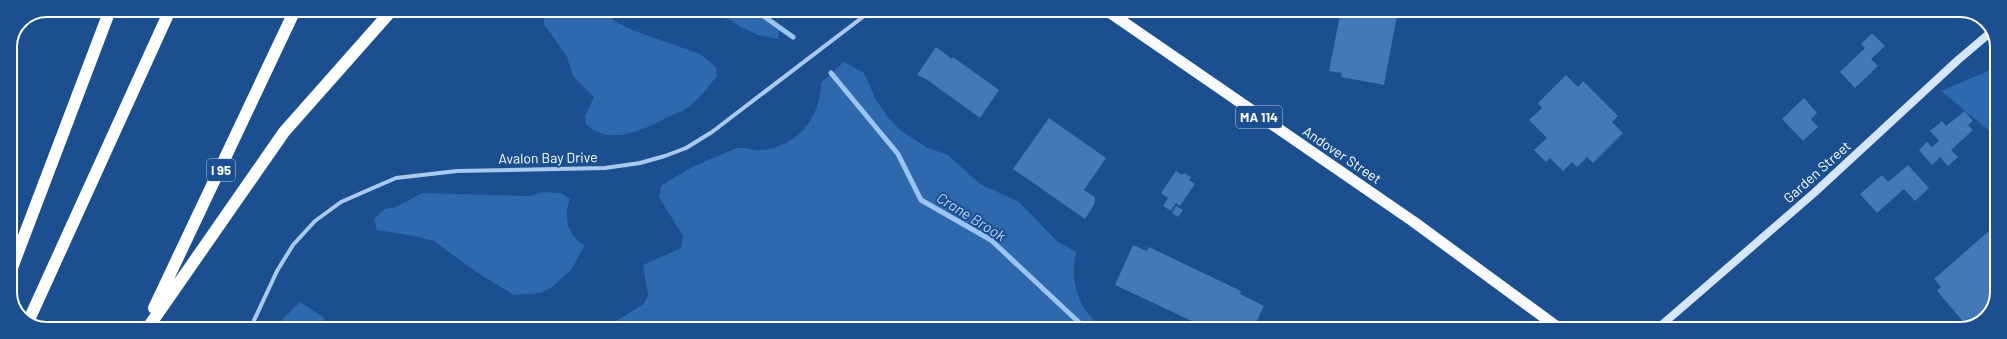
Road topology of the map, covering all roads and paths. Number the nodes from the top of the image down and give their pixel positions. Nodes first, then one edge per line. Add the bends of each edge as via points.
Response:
1 (107, 17) edge
2 (167, 17) edge
3 (292, 17) edge
4 (386, 17) edge
5 (863, 17) edge
6 (1116, 17) edge
7 (1987, 35) edge
8 (17, 255) edge
9 (30, 317) edge
10 (149, 322) edge
11 (151, 322) edge
12 (253, 322) edge
13 (1550, 322) edge
14 (1665, 322) edge

1 - 8 highway
2 - 9 highway
3 - 10 highway, I 95
4 - 11 highway via 284,132
5 - 12 street, Avalon Bay Drive via 712,132 686,148 665,156 605,168 458,171 396,178 341,202 315,221 293,245 277,271
6 - 13 highway, Andover Street / MA 114 via 1420,227
7 - 14 main road, Garden Street via 1814,193

